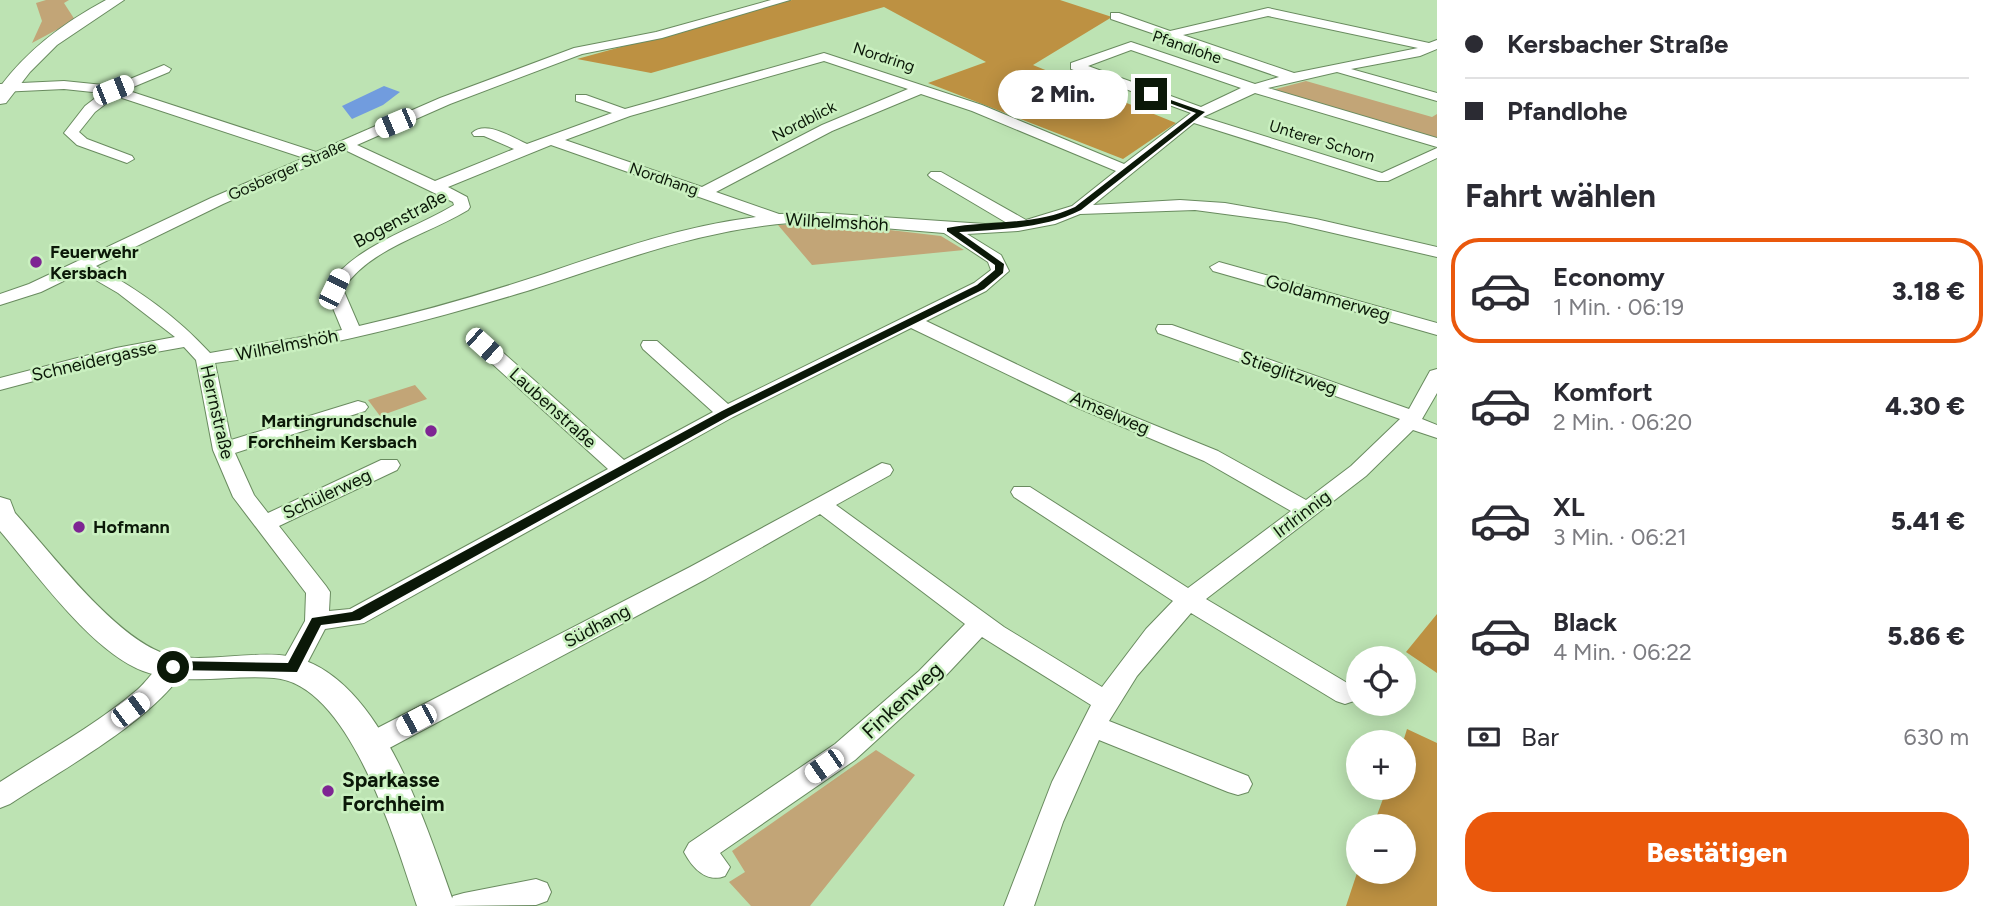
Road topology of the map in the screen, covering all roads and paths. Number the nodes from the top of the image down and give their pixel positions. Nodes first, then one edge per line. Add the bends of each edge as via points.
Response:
1 (117, 0) edge
2 (784, 0) edge
3 (1115, 16) dead end
4 (1169, 35) junction
5 (1431, 50) edge
6 (164, 69) dead end
7 (1337, 69) junction
8 (1295, 78) junction
9 (923, 88) junction
10 (1256, 89) junction
11 (113, 90) junction
12 (3, 92) edge
13 (1437, 97) edge
14 (581, 98) dead end
15 (625, 113) junction
16 (1197, 115) junction
17 (479, 133) dead end
18 (550, 140) junction
19 (1437, 143) edge
20 (345, 145) junction
21 (527, 149) junction
22 (1437, 152) edge
23 (317, 157) junction
24 (127, 159) dead end
25 (1126, 170) junction
26 (936, 175) dead end
27 (435, 187) junction
28 (704, 192) junction
29 (1078, 209) junction
30 (778, 219) junction
31 (1021, 224) junction
32 (950, 230) junction
33 (1437, 252) edge
34 (84, 266) junction
35 (1219, 267) dead end
36 (0, 300) edge
37 (911, 321) junction
38 (1165, 329) dead end
39 (1437, 329) edge
40 (352, 332) junction
41 (189, 341) junction
42 (650, 345) dead end
43 (484, 346) dead end
44 (205, 359) junction
45 (1437, 375) edge
46 (0, 384) edge
47 (358, 407) dead end
48 (726, 413) junction
49 (1411, 419) junction
50 (1437, 432) edge
51 (223, 450) junction
52 (389, 465) dead end
53 (622, 470) junction
54 (882, 470) dead end
55 (1022, 492) dead end
56 (822, 505) junction
57 (1307, 510) junction
58 (1, 512) edge
59 (264, 524) junction
60 (1189, 600) junction
61 (317, 621) junction
62 (979, 624) junction
63 (173, 667) junction
64 (292, 668) junction
65 (1345, 694) dead end
66 (1106, 701) junction
67 (1092, 726) junction
68 (370, 745) junction
69 (1238, 784) dead end
70 (0, 796) edge
71 (715, 867) dead end
72 (536, 892) dead end
73 (436, 906) edge
74 (464, 906) edge
75 (1019, 906) edge

1 - 12 main road via 36,54
2 - 20 street, Gosberger Straße via 579,51
3 - 4 street, Pfandlohe
4 - 5 street via 1268,12
4 - 8 street, Pfandlohe
5 - 7 street
6 - 11 street
7 - 8 street
7 - 13 street
8 - 10 street
9 - 15 street, Nordring via 824,57
9 - 25 street, Nordring
9 - 28 street, Nordblick via 827,128
10 - 16 street
10 - 16 street, Pfandlohe via 1131,46 1076,66
10 - 19 street, Unterer Schorn
11 - 12 street via 64,85
11 - 23 street
11 - 24 street via 91,106 71,133 82,142
14 - 15 street
15 - 18 street, Nordring
16 - 22 street, Unterer Schorn via 1383,178
16 - 25 street
17 - 21 street
18 - 21 street, Nordring
18 - 28 street, Nordhang
20 - 23 street, Gosberger Straße
20 - 27 street
21 - 27 street, Nordring
23 - 34 street, Gosberger Straße
25 - 29 street
26 - 31 street
27 - 40 street, Bogenstraße via 461,200 462,207 341,275 334,289
28 - 30 street, Nordhang
29 - 31 street, Wilhelmshöh
29 - 33 street, Wilhelmshöh via 1176,204 1229,208
30 - 32 street, Wilhelmshöh via 819,218
30 - 40 street, Wilhelmshöh via 734,224 676,239 464,304
31 - 32 street, Wilhelmshöh
32 - 37 street via 995,259 1000,271 980,287
34 - 36 street, Gosberger Straße
34 - 41 street, Herrnstraße via 124,289
35 - 39 street, Goldammerweg
37 - 48 street
37 - 57 street, Amselweg via 1078,401 1211,456
38 - 49 street, Stieglitzweg
40 - 44 street, Wilhelmshöh via 263,352
41 - 44 street, Herrnstraße
41 - 46 street, Schneidergasse via 116,354
42 - 48 street
43 - 53 street, Laubenstraße
44 - 51 street, Herrnstraße
45 - 49 street, Irrlrinnig
47 - 51 street
48 - 53 street
49 - 50 street
49 - 57 street, Irrlrinnig via 1367,464
51 - 59 street, Herrnstraße via 244,497
52 - 59 street, Schülerweg
53 - 61 street via 355,617
54 - 56 street, Südhang
55 - 60 street
56 - 62 street
56 - 68 street, Südhang
57 - 60 street, Irrlrinnig
58 - 63 main road via 103,628 130,650
59 - 61 street, Herrnstraße via 318,592
60 - 65 street
60 - 66 street, Irrlrinnig via 1156,633
61 - 64 street
62 - 66 street
62 - 71 street, Finkenweg via 928,678 845,752 699,852
63 - 64 main road
63 - 70 street via 148,696 112,723
64 - 68 main road via 325,684
66 - 67 street, Irrlrinnig
67 - 69 street
67 - 75 street, Irrlrinnig via 1067,773
68 - 73 main road via 393,789
72 - 74 street

